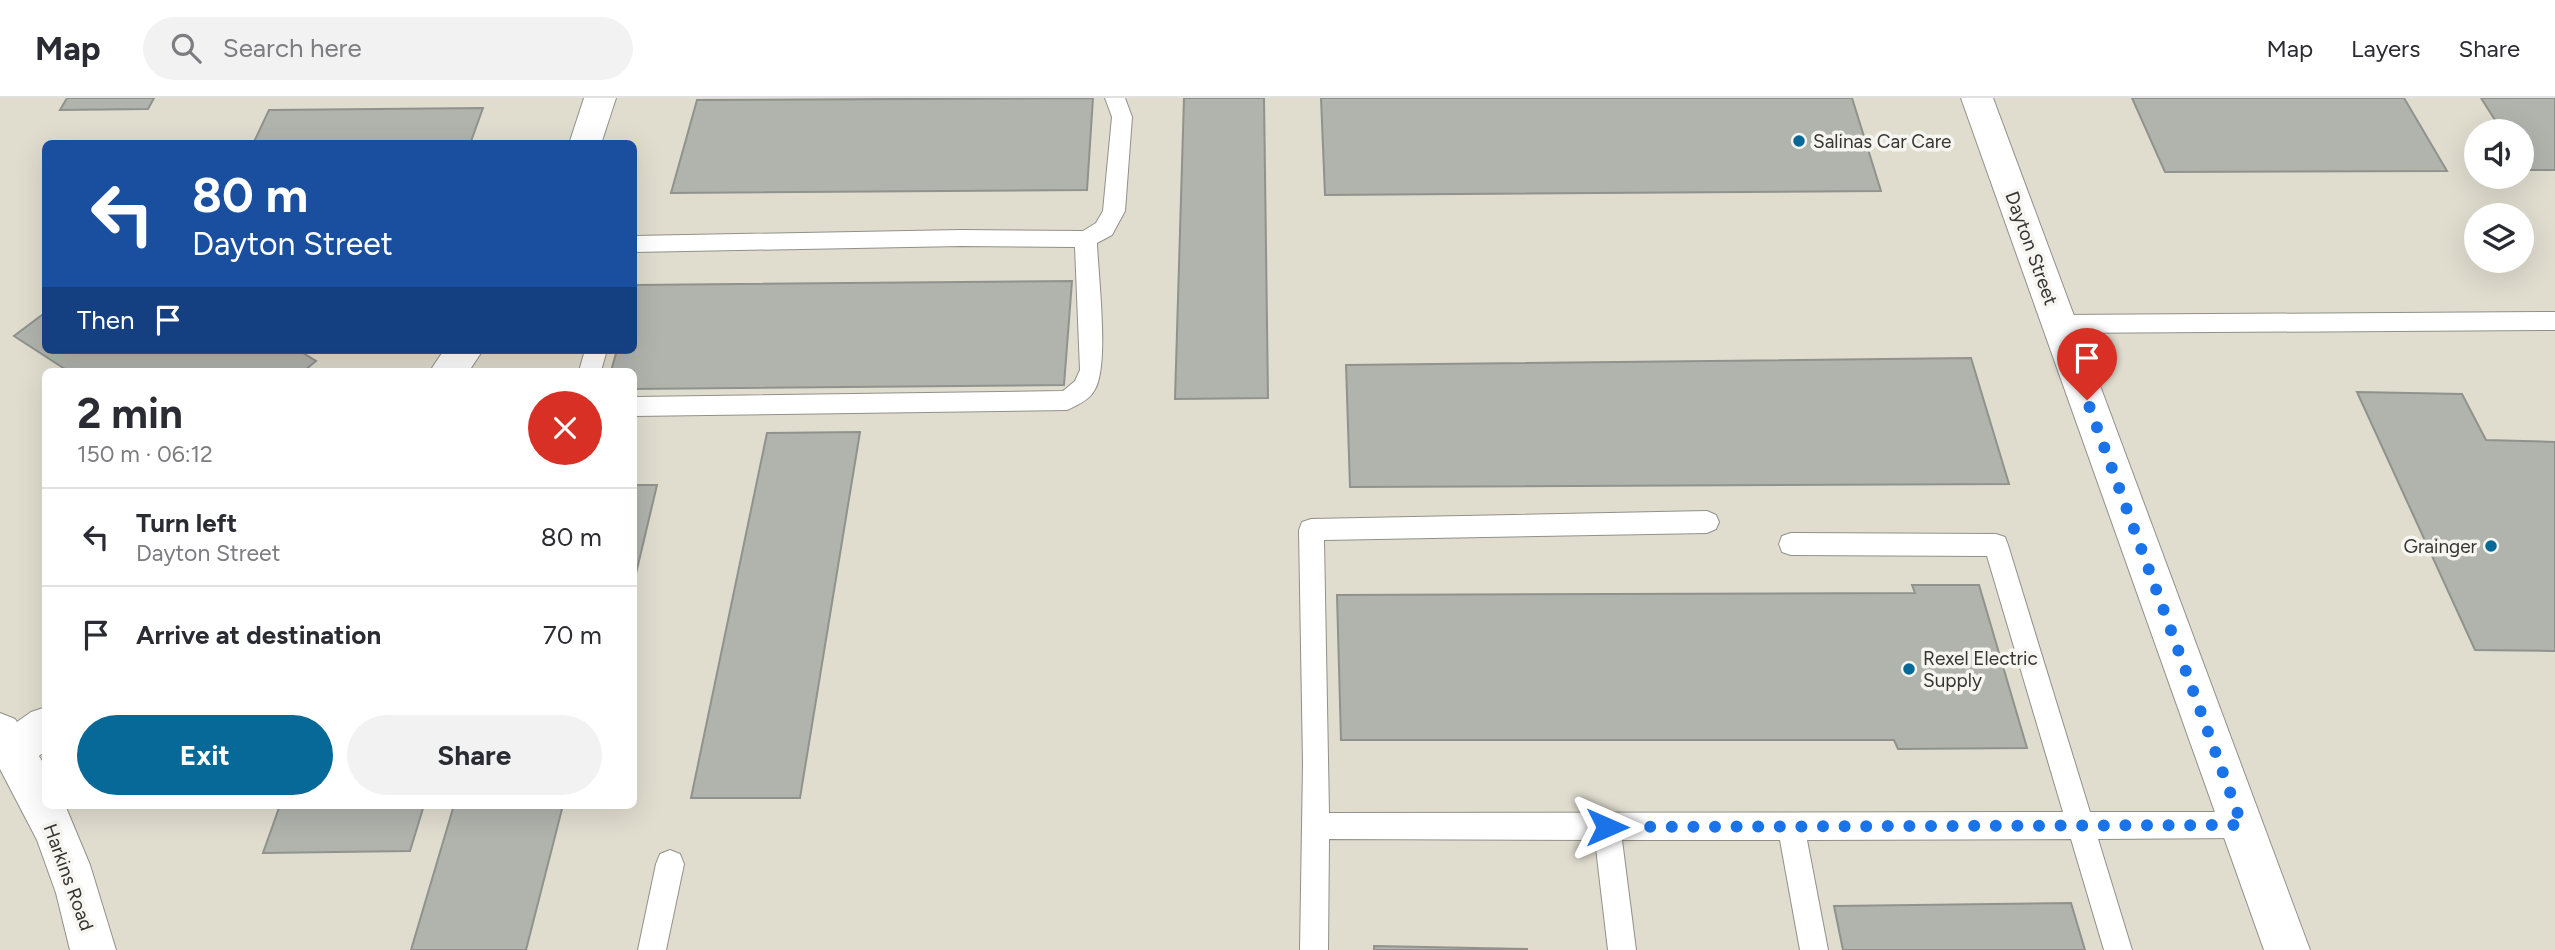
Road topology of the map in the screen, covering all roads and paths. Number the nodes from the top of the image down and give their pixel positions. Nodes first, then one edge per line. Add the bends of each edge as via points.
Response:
1 (600, 98) edge
2 (1115, 98) edge
3 (1977, 98) edge
4 (586, 140) edge
5 (1086, 239) junction
6 (637, 243) edge
7 (2555, 321) edge
8 (2059, 324) junction
9 (462, 354) edge
10 (450, 368) edge
11 (637, 407) edge
12 (1707, 522) dead end
13 (1791, 544) dead end
14 (19, 736) edge
15 (42, 796) edge
16 (47, 809) edge
17 (2242, 825) junction
18 (1315, 826) junction
19 (2081, 826) junction
20 (1607, 827) junction
21 (1791, 827) junction
22 (670, 864) dead end
23 (93, 950) edge
24 (652, 950) edge
25 (1314, 950) edge
26 (1622, 950) edge
27 (1814, 950) edge
28 (2118, 950) edge
29 (2287, 950) edge

1 - 4 street
2 - 5 lane via 1122,117 1114,211 1104,229
3 - 8 street, Dayton Street
5 - 6 lane
5 - 11 lane via 1091,370 1085,387 1067,400
7 - 8 lane
8 - 17 street, Dayton Street
9 - 10 street
12 - 18 lane via 1311,530
13 - 19 lane via 1996,545
14 - 15 street, Harkins Road
16 - 23 street, Harkins Road
17 - 19 lane
17 - 29 street, Dayton Street
18 - 20 lane
18 - 25 lane
19 - 21 lane
19 - 28 lane
20 - 21 lane
20 - 26 lane
21 - 27 lane
22 - 24 lane

